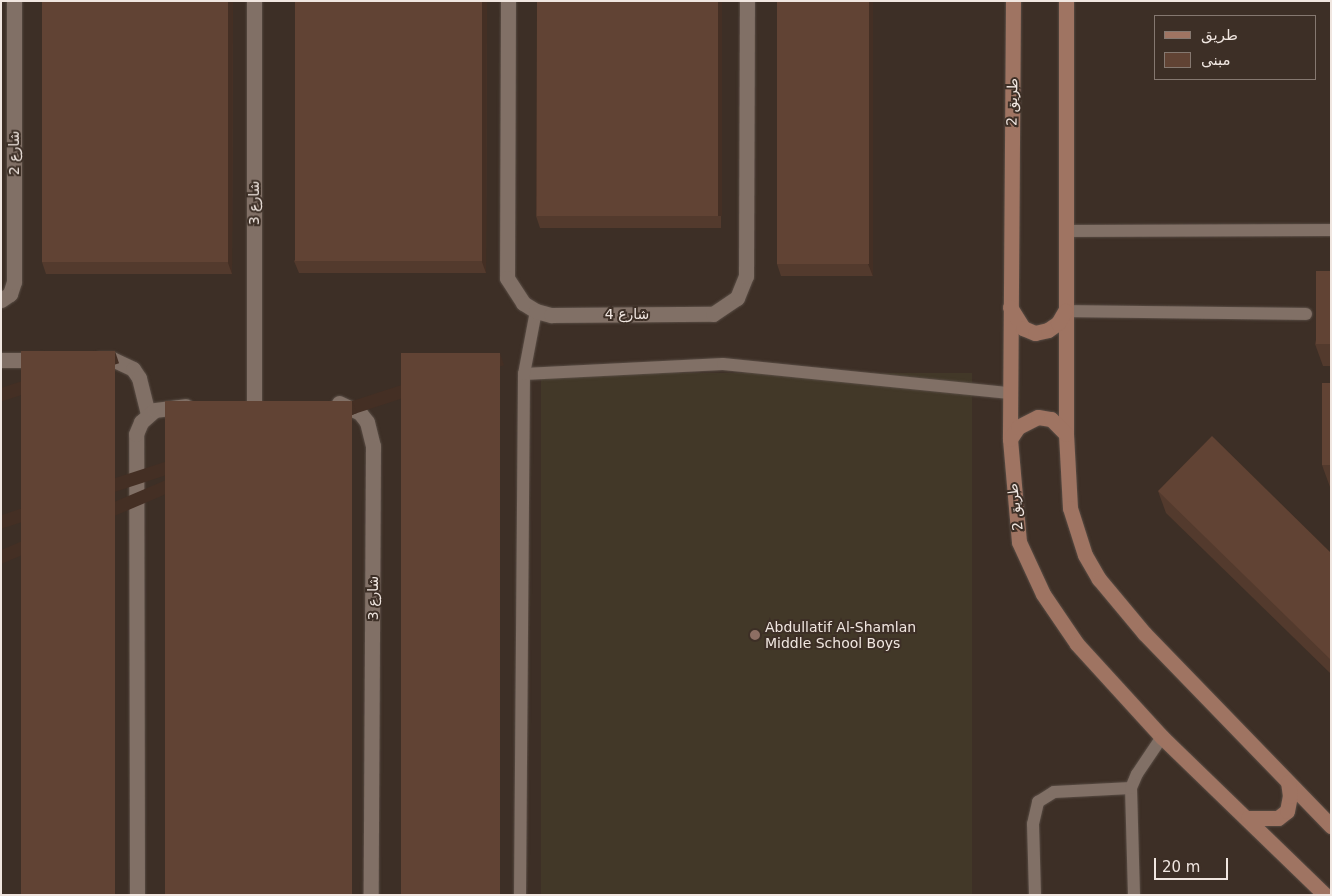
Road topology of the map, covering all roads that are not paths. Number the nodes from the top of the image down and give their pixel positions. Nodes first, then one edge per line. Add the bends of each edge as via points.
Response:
1 (14, 1) edge
2 (254, 1) edge
3 (508, 1) edge
4 (747, 1) edge
5 (1013, 1) edge
6 (1066, 1) edge
7 (1331, 230) edge
8 (1066, 231) junction
9 (1, 300) edge
10 (1009, 306) junction
11 (1065, 310) junction
12 (536, 312) junction
13 (1306, 314) dead end
14 (84, 359) edge
15 (1, 360) edge
16 (57, 360) edge
17 (524, 374) junction
18 (1010, 393) junction
19 (274, 404) edge
20 (322, 404) edge
21 (234, 405) edge
22 (254, 405) junction
23 (205, 406) edge
24 (148, 414) junction
25 (1066, 434) junction
26 (1010, 440) junction
27 (1162, 737) junction
28 (1288, 782) junction
29 (1131, 788) junction
30 (1248, 818) junction
31 (1331, 826) edge
32 (137, 895) edge
33 (371, 895) edge
34 (520, 895) edge
35 (1035, 895) edge
36 (1134, 895) edge
37 (1325, 895) edge

1 - 9 street, شارع 2 via 14,282 10,294
2 - 22 street, شارع 3
3 - 12 street via 507,278 523,303
4 - 12 street, شارع 4 via 746,276 737,298 713,314
5 - 10 street, طريق 2
6 - 8 street
7 - 8 lane
8 - 11 street
10 - 11 street via 1023,328 1036,333 1048,330
10 - 18 street, طريق 2
11 - 13 lane
11 - 25 street
12 - 17 lane
14 - 24 street via 112,359 132,369 138,378
15 - 16 street
17 - 18 lane via 723,364
17 - 34 lane
18 - 26 street, طريق 2
19 - 22 street
20 - 33 street, شارع 3 via 341,404 360,413 367,422 373,446
21 - 22 street
23 - 24 street via 165,406
24 - 32 street via 136,434
25 - 26 street via 1051,420 1038,417 1018,427
25 - 28 street via 1070,508 1085,555 1099,579 1144,633
26 - 27 street, طريق 2 via 1020,542 1043,594 1077,644
27 - 29 lane
27 - 30 street, طريق 2
28 - 30 street via 1287,810 1278,818
28 - 31 street
29 - 35 lane via 1054,792 1038,802 1033,824
29 - 36 lane
30 - 37 street, طريق 2

